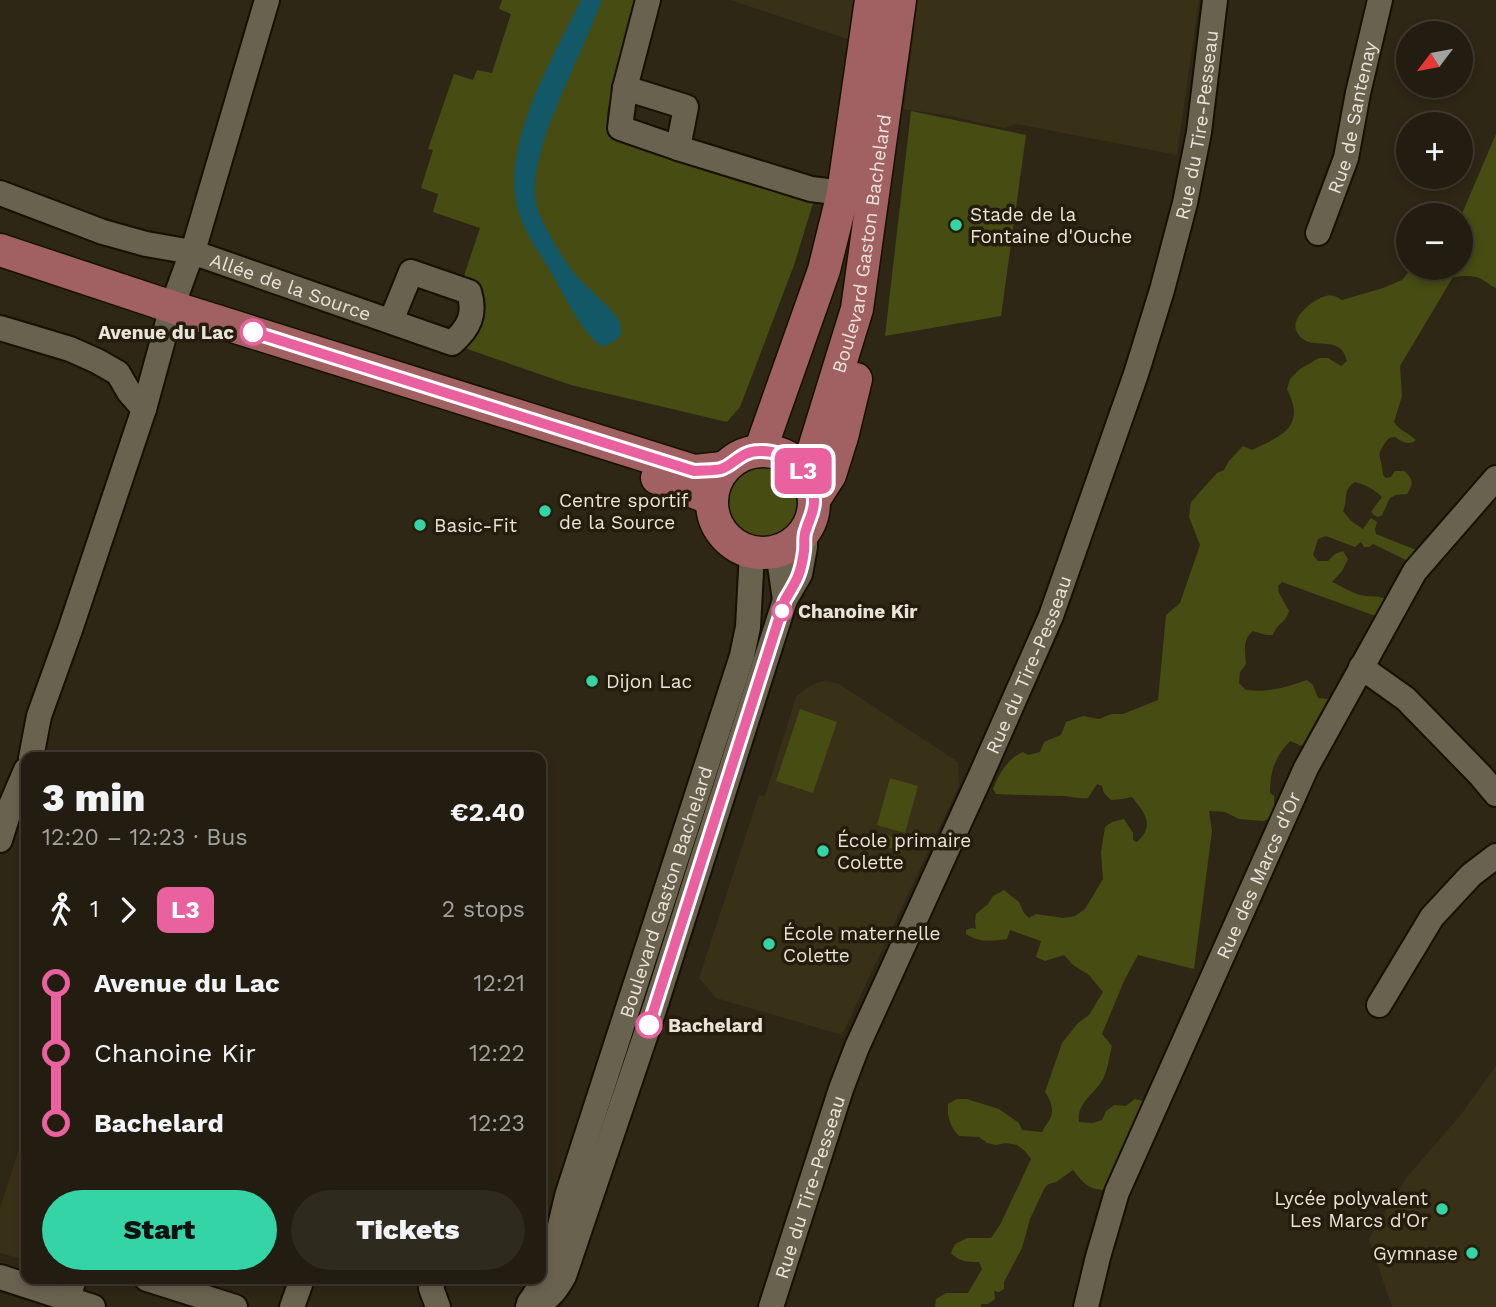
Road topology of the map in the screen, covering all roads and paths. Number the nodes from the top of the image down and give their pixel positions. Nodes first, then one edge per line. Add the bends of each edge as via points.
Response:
1 (267, 0) edge
2 (648, 0) edge
3 (871, 0) edge
4 (900, 0) edge
5 (1215, 0) edge
6 (1380, 0) edge
7 (625, 88) junction
8 (678, 148) junction
9 (843, 193) junction
10 (0, 194) edge
11 (1318, 233) dead end
12 (0, 250) edge
13 (192, 252) junction
14 (0, 271) edge
15 (170, 317) junction
16 (391, 321) dead end
17 (0, 328) edge
18 (144, 409) junction
19 (760, 451) junction
20 (723, 468) junction
21 (1496, 478) edge
22 (812, 492) junction
23 (712, 499) junction
24 (805, 531) junction
25 (765, 551) junction
26 (785, 600) junction
27 (1361, 667) junction
28 (36, 752) edge
29 (21, 788) edge
30 (1496, 794) edge
31 (12, 806) edge
32 (0, 841) edge
33 (1496, 856) edge
34 (1380, 1005) dead end
35 (559, 1229) edge
36 (546, 1274) edge
37 (0, 1277) edge
38 (21, 1281) edge
39 (41, 1284) edge
40 (170, 1284) edge
41 (300, 1284) edge
42 (432, 1284) edge
43 (542, 1284) edge
44 (71, 1289) edge
45 (93, 1307) edge
46 (235, 1307) edge
47 (292, 1307) edge
48 (438, 1307) edge
49 (527, 1307) edge
50 (771, 1307) edge
51 (1086, 1307) edge

1 - 13 street
2 - 7 street
3 - 9 main road, Boulevard Gaston Bachelard
4 - 22 main road, Boulevard Gaston Bachelard via 857,309 812,455
5 - 50 street, Rue du Tire-Pesseau via 1185,204 1136,374 1051,615 849,1068
6 - 11 street, Rue de Santenay via 1346,158
7 - 8 street via 620,128
7 - 8 street via 686,107
8 - 9 street via 811,189
9 - 19 main road, Boulevard Gaston Bachelard via 824,270
10 - 13 street, Allée de la Source via 103,232
12 - 15 main road
13 - 15 street
13 - 16 street, Allée de la Source
14 - 15 main road
15 - 18 street
15 - 20 main road via 694,471
15 - 23 main road
17 - 18 street via 97,361 118,373
18 - 28 street via 39,716
19 - 20 main road via 738,457
19 - 22 main road via 790,459 803,470
20 - 23 main road
21 - 27 street, Rue des Marcs d'Or via 1415,571
22 - 24 main road via 812,517
23 - 25 main road via 722,533 738,547
24 - 25 main road via 793,543
24 - 26 street, Boulevard Gaston Bachelard via 800,574
25 - 26 street, Boulevard Gaston Bachelard
25 - 35 street, Boulevard Gaston Bachelard via 742,656
26 - 35 street, Boulevard Gaston Bachelard via 651,1019
27 - 30 street via 1406,699
27 - 51 street, Rue des Marcs d'Or via 1306,768 1117,1192
29 - 31 street
31 - 32 street
33 - 34 street via 1432,917
35 - 36 street, Boulevard Gaston Bachelard
37 - 38 street
39 - 44 street
40 - 46 street
41 - 47 street
42 - 48 street
43 - 49 street, Boulevard Gaston Bachelard
44 - 45 street

